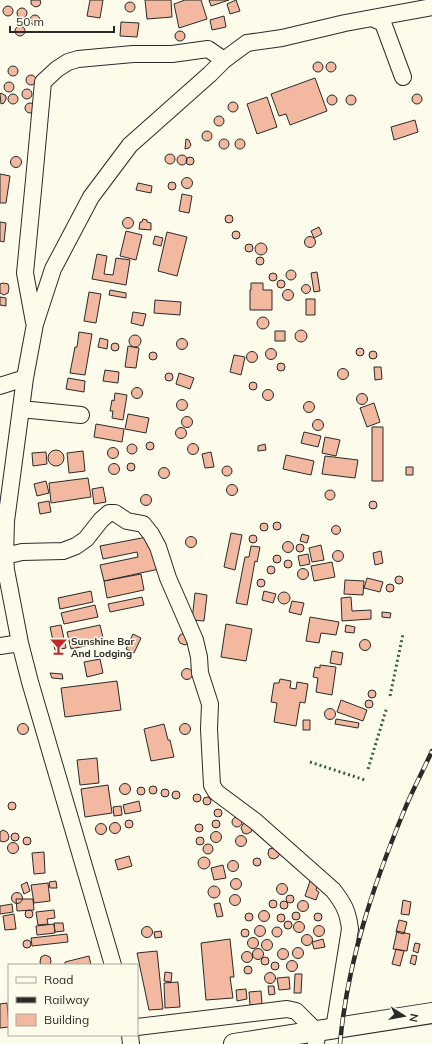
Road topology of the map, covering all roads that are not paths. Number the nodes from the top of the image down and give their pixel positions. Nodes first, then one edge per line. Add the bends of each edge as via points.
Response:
1 (432, 7) edge
2 (372, 18) junction
3 (224, 60) junction
4 (403, 77) dead end
5 (35, 324) junction
6 (25, 378) junction
7 (0, 386) edge
8 (21, 409) junction
9 (81, 415) dead end
10 (5, 556) junction
11 (20, 643) junction
12 (0, 646) edge
13 (113, 964) edge
14 (432, 1012) edge
15 (138, 1027) edge
16 (322, 1035) edge
17 (234, 1044) edge

1 - 2 street
2 - 3 street via 247,43
2 - 4 street via 383,23
3 - 5 street via 130,145 91,197 53,269
3 - 5 street via 208,49 172,54 133,54 78,59 57,69 43,82 25,273
5 - 6 street
6 - 7 street
6 - 8 street
8 - 9 street
8 - 10 street via 6,520
10 - 11 street
10 - 16 street via 22,552 63,551 76,546 86,540 109,513 143,524 147,528 158,547 168,578 195,640 200,673 210,704 212,785 216,792 256,821 333,890 343,902 349,916 350,929
11 - 12 street
11 - 13 street
14 - 16 main road
15 - 16 street via 287,1009 296,1011
16 - 17 main road

